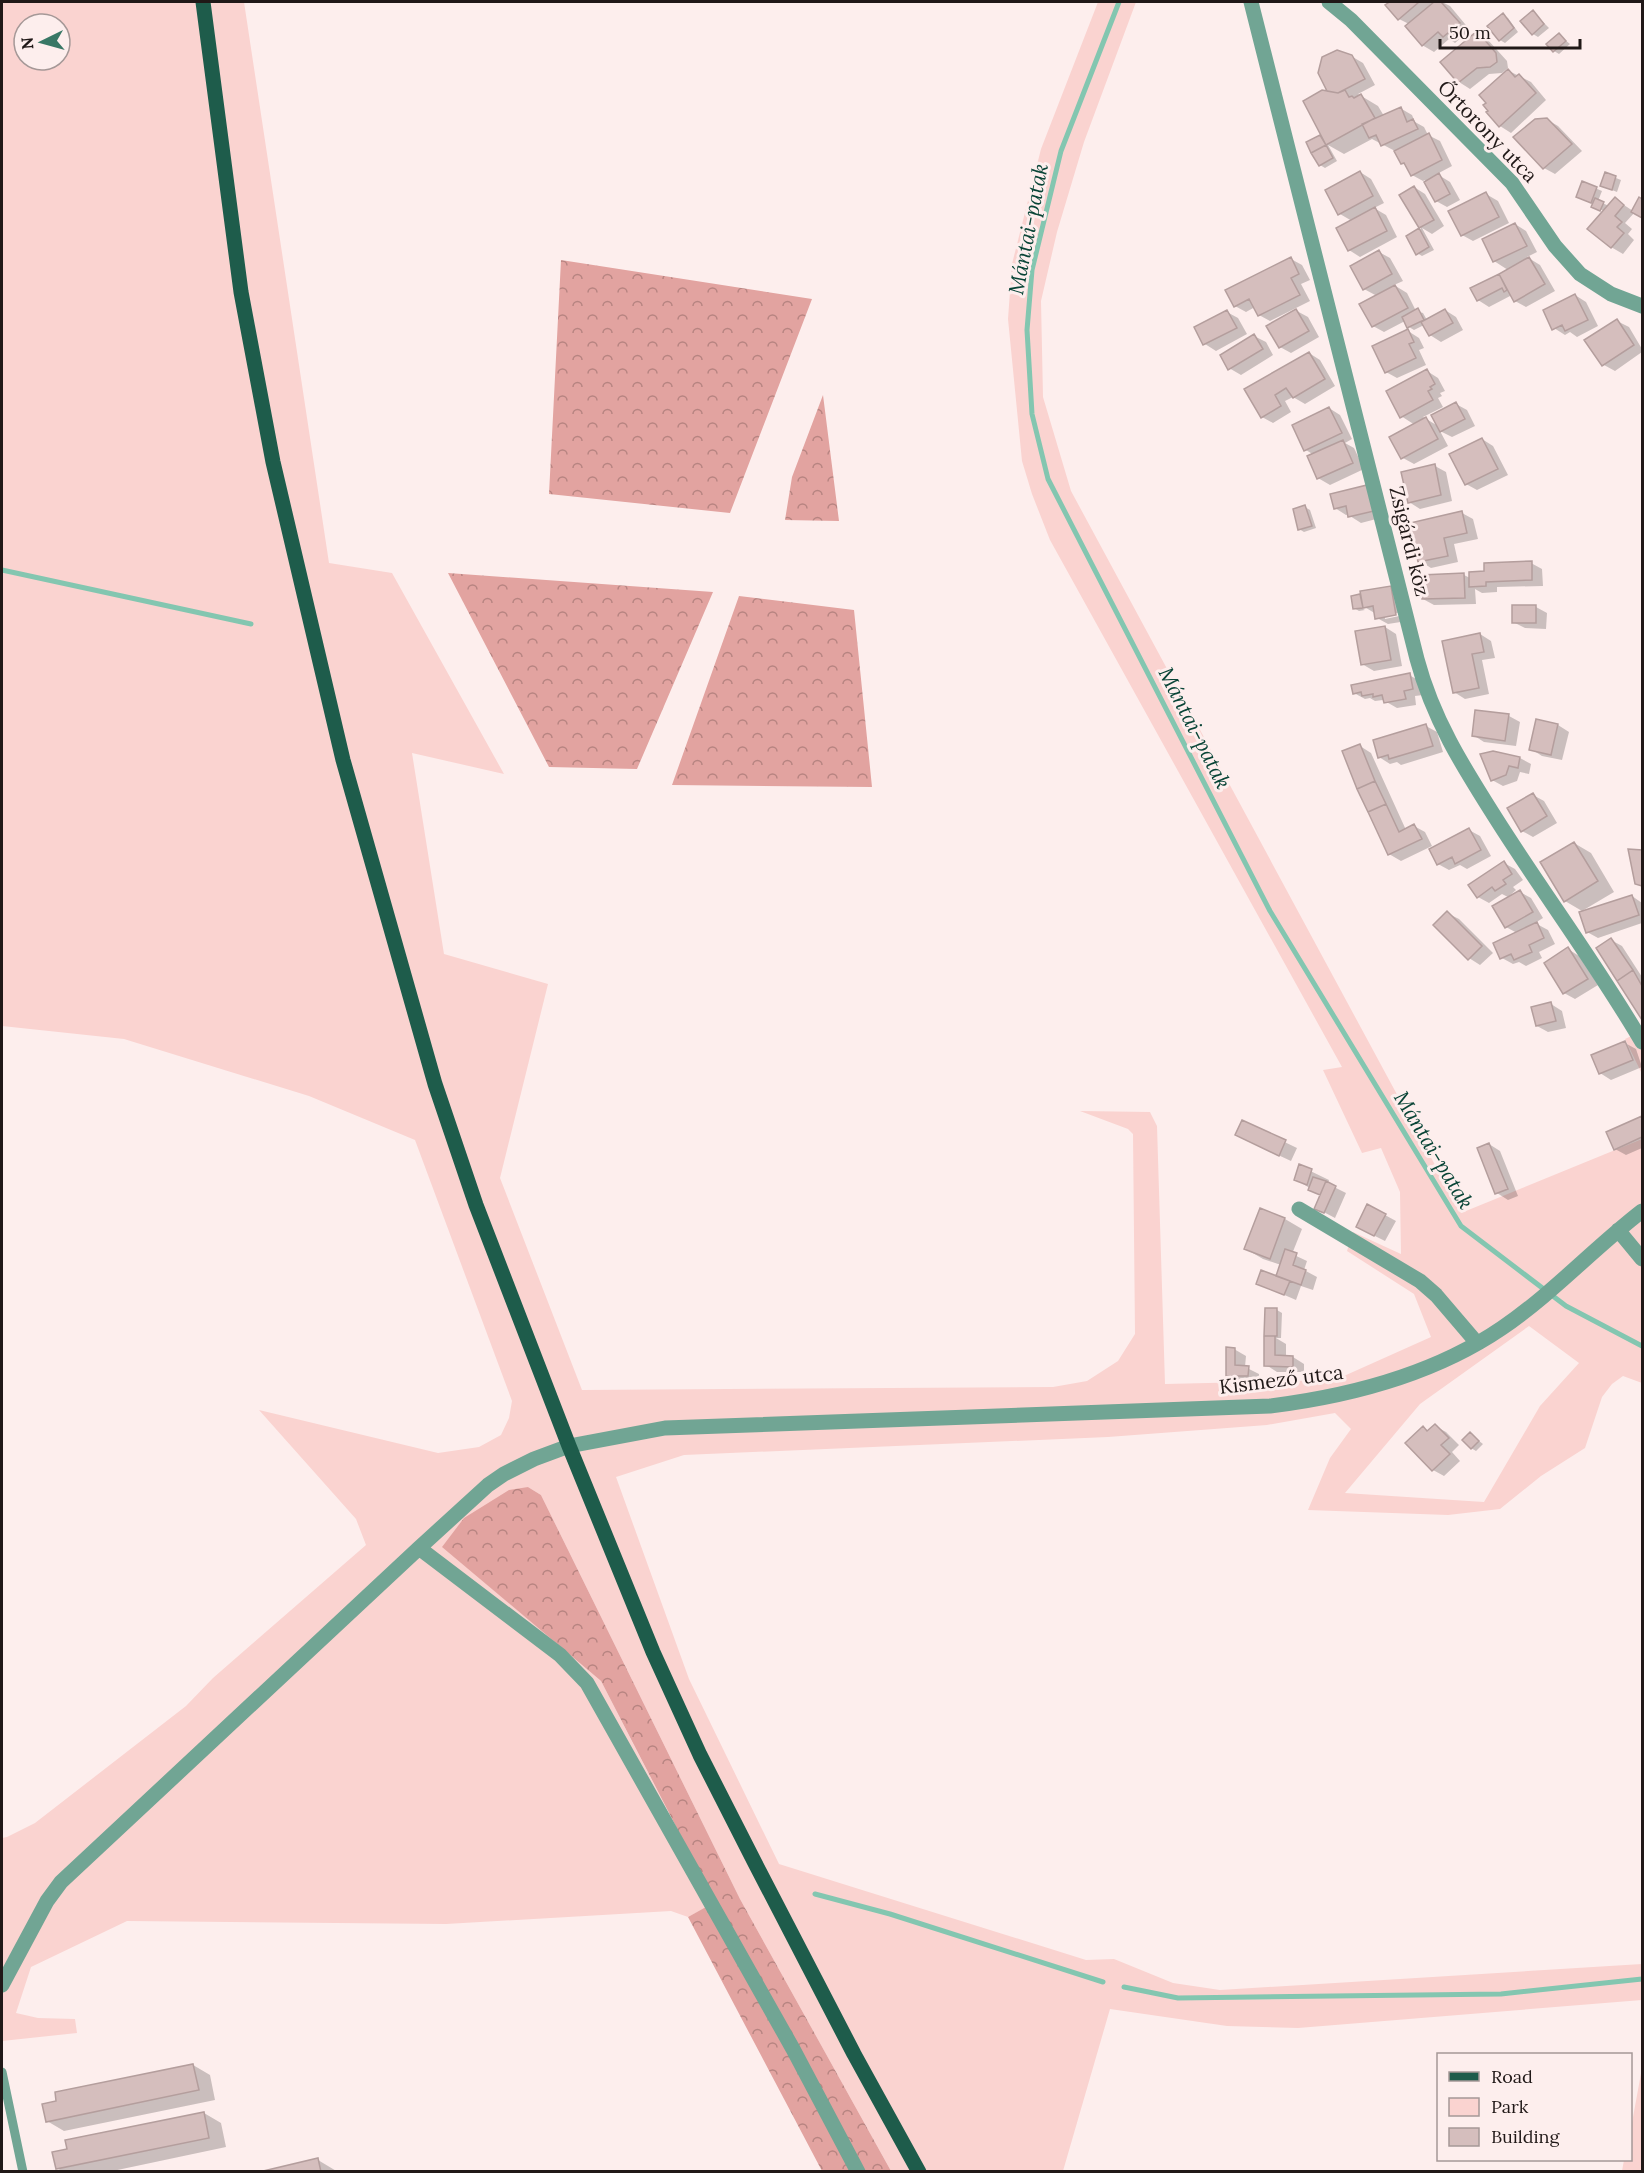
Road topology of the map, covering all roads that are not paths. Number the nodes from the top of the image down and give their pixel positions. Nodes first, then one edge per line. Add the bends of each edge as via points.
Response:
1 (203, 2) edge
2 (1251, 2) edge
3 (1329, 2) edge
4 (1642, 306) edge
5 (1642, 1042) edge
6 (1299, 1209) dead end
7 (1642, 1211) edge
8 (1618, 1230) junction
9 (1642, 1259) edge
10 (1477, 1343) junction
11 (569, 1446) junction
12 (419, 1548) junction
13 (2, 1986) edge
14 (2, 2072) edge
15 (23, 2172) edge
16 (858, 2172) edge
17 (919, 2172) edge

1 - 11 main road via 241,292 273,462 342,760 435,1084 476,1205
2 - 5 street, Zsigárdi köz via 1429,699 1460,762
3 - 4 street, Őrtorony utca via 1512,183 1555,246 1580,274 1611,294
6 - 10 street via 1420,1281
7 - 8 street, Kismező utca
8 - 9 street
8 - 10 street, Kismező utca via 1536,1302
10 - 11 street, Kismező utca via 1417,1372 1343,1395 1270,1406 707,1425 642,1431
11 - 12 street, Kismező utca via 504,1474
11 - 17 main road via 653,1653 700,1755
12 - 13 street, Kismező utca via 61,1882
12 - 16 street via 560,1655 587,1683
14 - 15 lane

